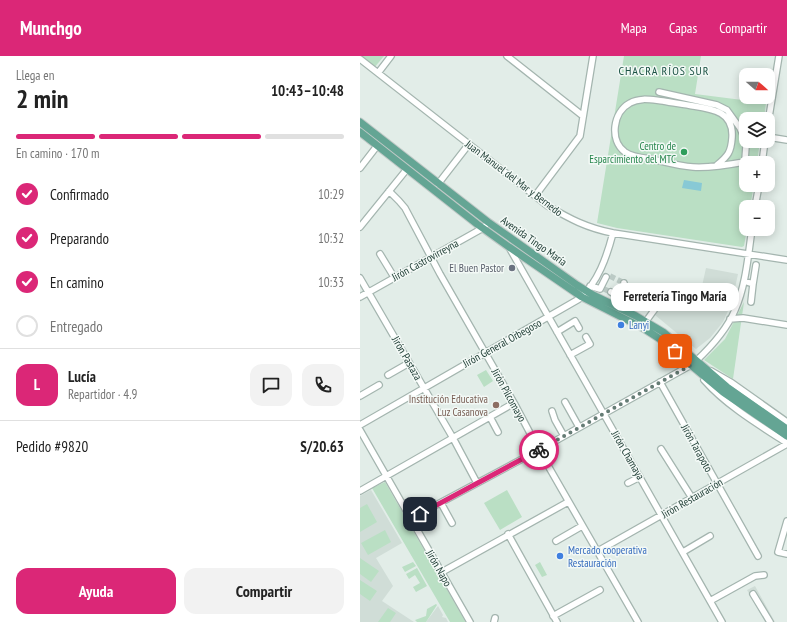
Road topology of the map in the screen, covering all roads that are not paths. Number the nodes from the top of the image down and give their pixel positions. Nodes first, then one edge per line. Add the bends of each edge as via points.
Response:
1 (391, 56) edge
2 (507, 56) edge
3 (593, 56) edge
4 (779, 56) edge
5 (360, 59) edge
6 (775, 72) edge
7 (378, 73) junction
8 (659, 92) dead end
9 (584, 116) junction
10 (360, 122) edge
11 (360, 132) edge
12 (775, 138) edge
13 (787, 140) edge
14 (469, 144) junction
15 (377, 146) junction
16 (745, 156) edge
17 (739, 163) edge
18 (717, 165) junction
19 (360, 168) edge
20 (406, 169) junction
21 (438, 184) junction
22 (389, 191) junction
23 (535, 196) junction
24 (486, 225) junction
25 (360, 227) edge
26 (613, 233) junction
27 (751, 236) edge
28 (509, 246) junction
29 (380, 254) dead end
30 (748, 254) junction
31 (431, 257) junction
32 (787, 260) edge
33 (756, 265) dead end
34 (598, 272) junction
35 (394, 277) junction
36 (360, 278) edge
37 (744, 281) junction
38 (624, 284) dead end
39 (753, 284) junction
40 (668, 291) dead end
41 (369, 292) junction
42 (588, 292) junction
43 (610, 292) tunnel mouth
44 (360, 296) edge
45 (621, 298) junction
46 (751, 302) dead end
47 (619, 307) junction
48 (626, 315) junction
49 (548, 317) junction
50 (730, 319) junction
51 (644, 325) junction
52 (787, 325) edge
53 (579, 328) dead end
54 (557, 332) junction
55 (586, 337) dead end
56 (485, 352) junction
57 (570, 355) junction
58 (409, 363) junction
59 (694, 363) junction
60 (701, 369) junction
61 (388, 375) dead end
62 (660, 382) junction
63 (379, 384) dead end
64 (424, 388) junction
65 (360, 396) edge
66 (565, 402) dead end
67 (514, 404) junction
68 (552, 411) dead end
69 (604, 414) junction
70 (490, 417) junction
71 (787, 422) edge
72 (360, 425) edge
73 (579, 427) junction
74 (787, 429) edge
75 (360, 430) edge
76 (498, 432) dead end
77 (564, 436) junction
78 (787, 436) edge
79 (453, 438) junction
80 (787, 444) edge
81 (661, 449) dead end
82 (539, 450) junction
83 (387, 476) junction
84 (640, 477) junction
85 (477, 483) junction
86 (628, 483) dead end
87 (717, 484) junction
88 (360, 491) edge
89 (692, 498) junction
90 (441, 502) junction
91 (568, 502) junction
92 (662, 515) junction
93 (410, 519) junction
94 (452, 523) dead end
95 (787, 524) edge
96 (582, 526) junction
97 (508, 534) junction
98 (710, 536) dead end
99 (556, 541) dead end
100 (598, 552) junction
101 (683, 552) junction
102 (787, 554) edge
103 (758, 556) dead end
104 (442, 572) junction
105 (764, 575) dead end
106 (600, 590) dead end
107 (753, 594) dead end
108 (710, 601) junction
109 (553, 616) junction
110 (470, 622) edge
111 (557, 622) edge
112 (638, 622) edge
113 (722, 622) edge
114 (770, 622) edge

1 - 7 street
2 - 9 street
3 - 9 street
4 - 6 street
5 - 7 street, Juan Manuel del Mar y Bernedo
7 - 14 street, Juan Manuel del Mar y Bernedo
8 - 16 street via 717,105 727,110 743,135 746,146
9 - 23 street via 580,136
10 - 21 main road, Avenida Tingo María
11 - 15 main road, Avenida Tingo María
12 - 13 street
14 - 21 street
14 - 23 street, Juan Manuel del Mar y Bernedo
15 - 19 street
15 - 20 main road, Avenida Tingo María
17 - 18 street
18 - 18 street via 692,167 626,153 616,136 615,126 619,114 631,102 649,99 716,111 728,120 733,129 732,148
20 - 22 street
20 - 24 main road, Avenida Tingo María
21 - 24 main road, Avenida Tingo María
22 - 25 street
22 - 31 street, Jirón Pilcomayo via 405,208
23 - 26 street, Juan Manuel del Mar y Bernedo via 576,222
24 - 28 main road, Avenida Tingo María
24 - 31 street, Jirón Castrovirreyna
24 - 42 main road, Avenida Tingo María
26 - 30 street, Juan Manuel del Mar y Bernedo
26 - 34 street, Jirón General Orbegoso
27 - 30 street
28 - 42 main road, Avenida Tingo María
28 - 49 street, Jirón Chamaya
29 - 35 street
30 - 32 street, Juan Manuel del Mar y Bernedo
30 - 37 street
31 - 35 street, Jirón Castrovirreyna
31 - 56 street, Jirón Pilcomayo
33 - 39 street
34 - 42 street, Jirón General Orbegoso
34 - 42 street via 608,277 602,289
35 - 41 street, Jirón Castrovirreyna
36 - 41 street, Jirón Pastaza
37 - 39 street
37 - 50 street
38 - 45 street
39 - 46 street
40 - 51 street
41 - 44 street, Jirón Castrovirreyna
41 - 58 street, Jirón Pastaza
42 - 47 main road, Avenida Tingo María
42 - 48 main road, Avenida Tingo María
42 - 49 street, Jirón General Orbegoso
43 - 45 street
45 - 47 street
47 - 48 main road, Avenida Tingo María
48 - 51 main road, Avenida Tingo María
49 - 54 street, Jirón Chamaya
49 - 56 street, Jirón General Orbegoso
50 - 52 street via 743,318
50 - 59 street via 714,342
51 - 59 main road, Avenida Tingo María via 663,332
53 - 54 street via 575,321
54 - 57 street, Jirón Chamaya
55 - 57 street via 590,344
56 - 64 street, Jirón General Orbegoso
56 - 67 street, Jirón Pilcomayo
57 - 69 street, Jirón Chamaya
58 - 61 street
58 - 64 street, Jirón Pastaza
59 - 60 main road, Avenida Tingo María
59 - 62 street
60 - 71 street, Avenida Tingo María via 732,383
60 - 74 main road, Avenida Tingo María
60 - 78 main road, Avenida Tingo María via 736,401
60 - 80 street, Avenida Tingo María via 709,385 725,399
62 - 69 street
62 - 87 street, Jirón Tarapoto
63 - 65 street
64 - 72 street, Jirón General Orbegoso
64 - 79 street, Jirón Pastaza
66 - 73 street
67 - 70 street
67 - 82 street, Jirón Pilcomayo
68 - 77 street
69 - 73 street
69 - 84 street, Jirón Chamaya
70 - 76 street
70 - 79 street
73 - 77 street
75 - 83 street, Jirón Napo
77 - 82 street
79 - 83 street
79 - 85 street, Jirón Pastaza
80 - 87 street, Jirón Restauración
81 - 89 street
82 - 85 street
82 - 91 street, Jirón Pilcomayo
83 - 88 street
83 - 93 street, Jirón Napo
84 - 86 street
84 - 92 street, Jirón Chamaya
85 - 90 street
87 - 89 street, Jirón Restauración
87 - 103 street, Jirón Tarapoto
89 - 92 street, Jirón Restauración
90 - 93 street
90 - 94 street
91 - 96 street, Jirón Pilcomayo
91 - 97 street
92 - 100 street, Jirón Restauración
92 - 101 street, Jirón Chamaya
93 - 104 street, Jirón Napo
95 - 102 street via 778,552
96 - 99 street
96 - 100 street, Jirón Pilcomayo
97 - 104 street
97 - 109 street
98 - 101 street
100 - 112 street, Jirón Pilcomayo
101 - 108 street, Jirón Chamaya
104 - 110 street, Jirón Napo
105 - 108 street via 755,576
106 - 109 street
107 - 114 street
108 - 113 street, Jirón Chamaya
109 - 111 street

